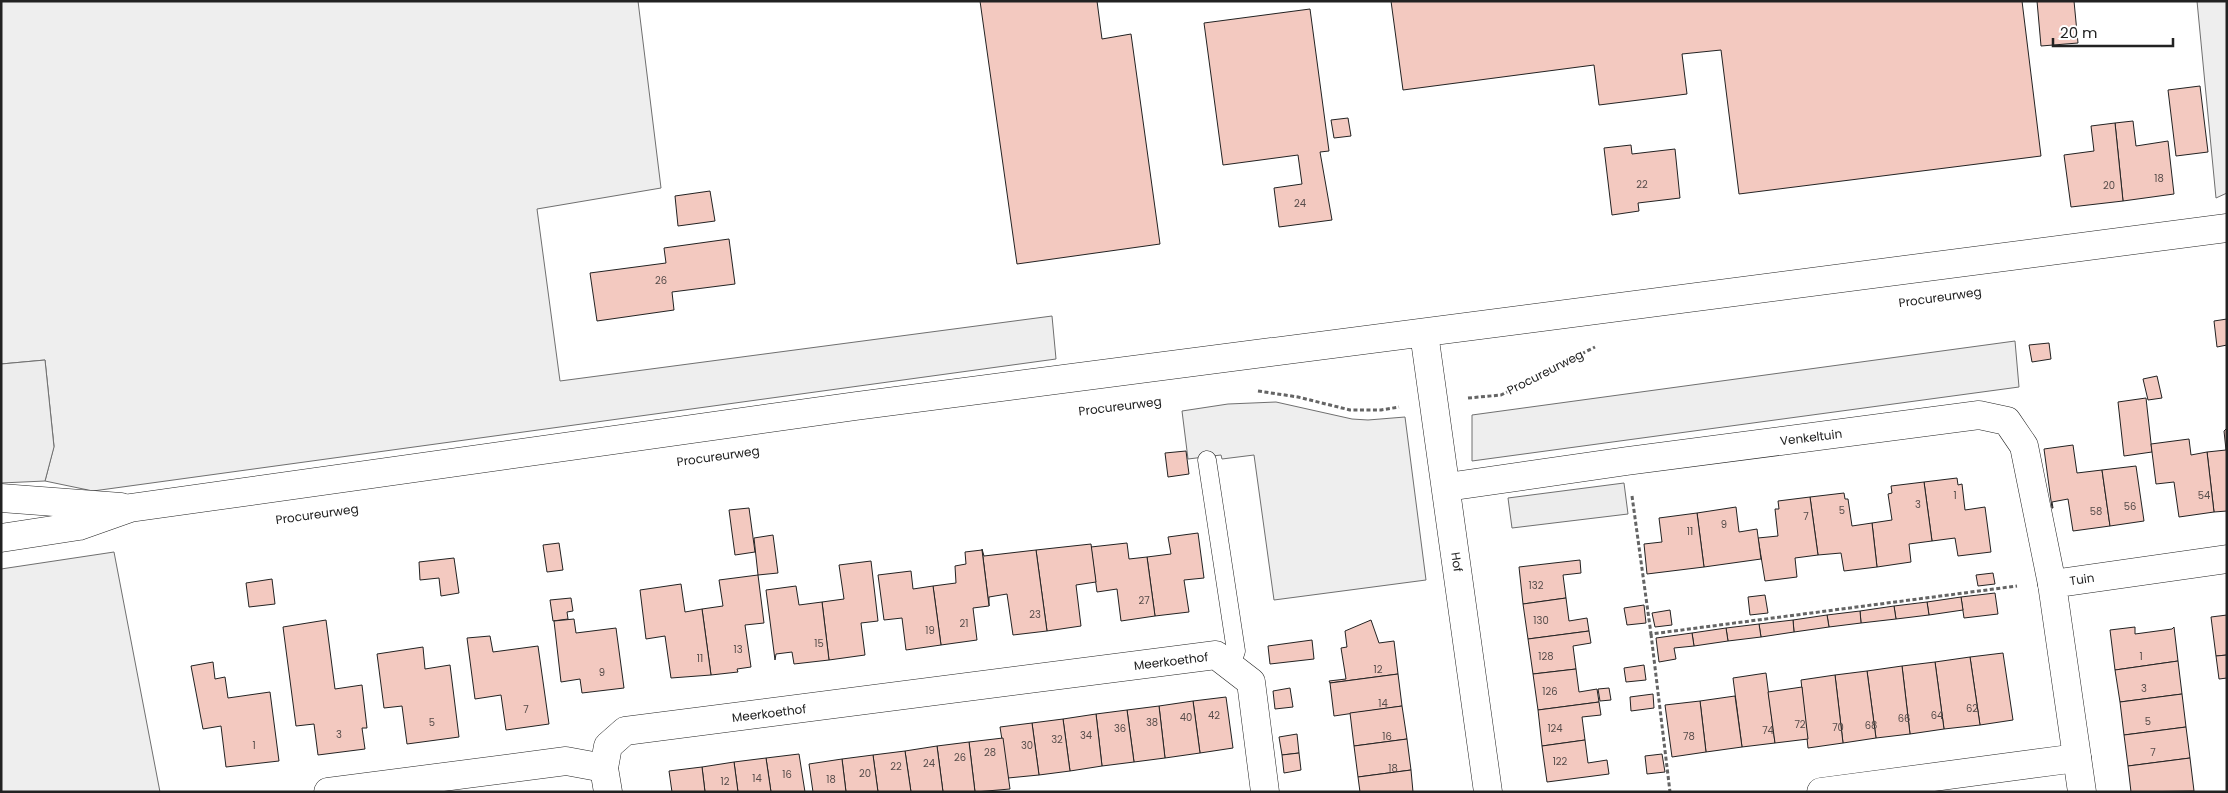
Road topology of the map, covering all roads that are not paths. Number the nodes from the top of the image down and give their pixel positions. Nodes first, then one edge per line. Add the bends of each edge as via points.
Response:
1 (2227, 228) edge
2 (1424, 333) junction
3 (1207, 460) dead end
4 (1446, 487) junction
5 (1, 498) edge
6 (130, 508) junction
7 (1, 538) edge
8 (2227, 559) edge
9 (2051, 583) junction
10 (1231, 666) junction
11 (2077, 758) junction
12 (606, 780) edge
13 (328, 792) edge
14 (1265, 792) edge
15 (1488, 792) edge
16 (1821, 792) edge
17 (2082, 792) edge

1 - 2 street
2 - 4 street, Hof
2 - 6 street via 866,405
3 - 10 lane via 1236,651
4 - 9 street, Venkeltuin via 1979,416 2007,421 2024,446
4 - 15 street, Hof
5 - 6 street
6 - 7 street via 79,526
8 - 9 street, Tuin
9 - 11 street, Tuin
10 - 12 street, Meerkoethof via 1216,656 625,731 608,746
10 - 14 street, Meerkoethof via 1251,682
11 - 16 street
11 - 17 street, Tuin
12 - 13 street, Meerkoethof via 566,761

